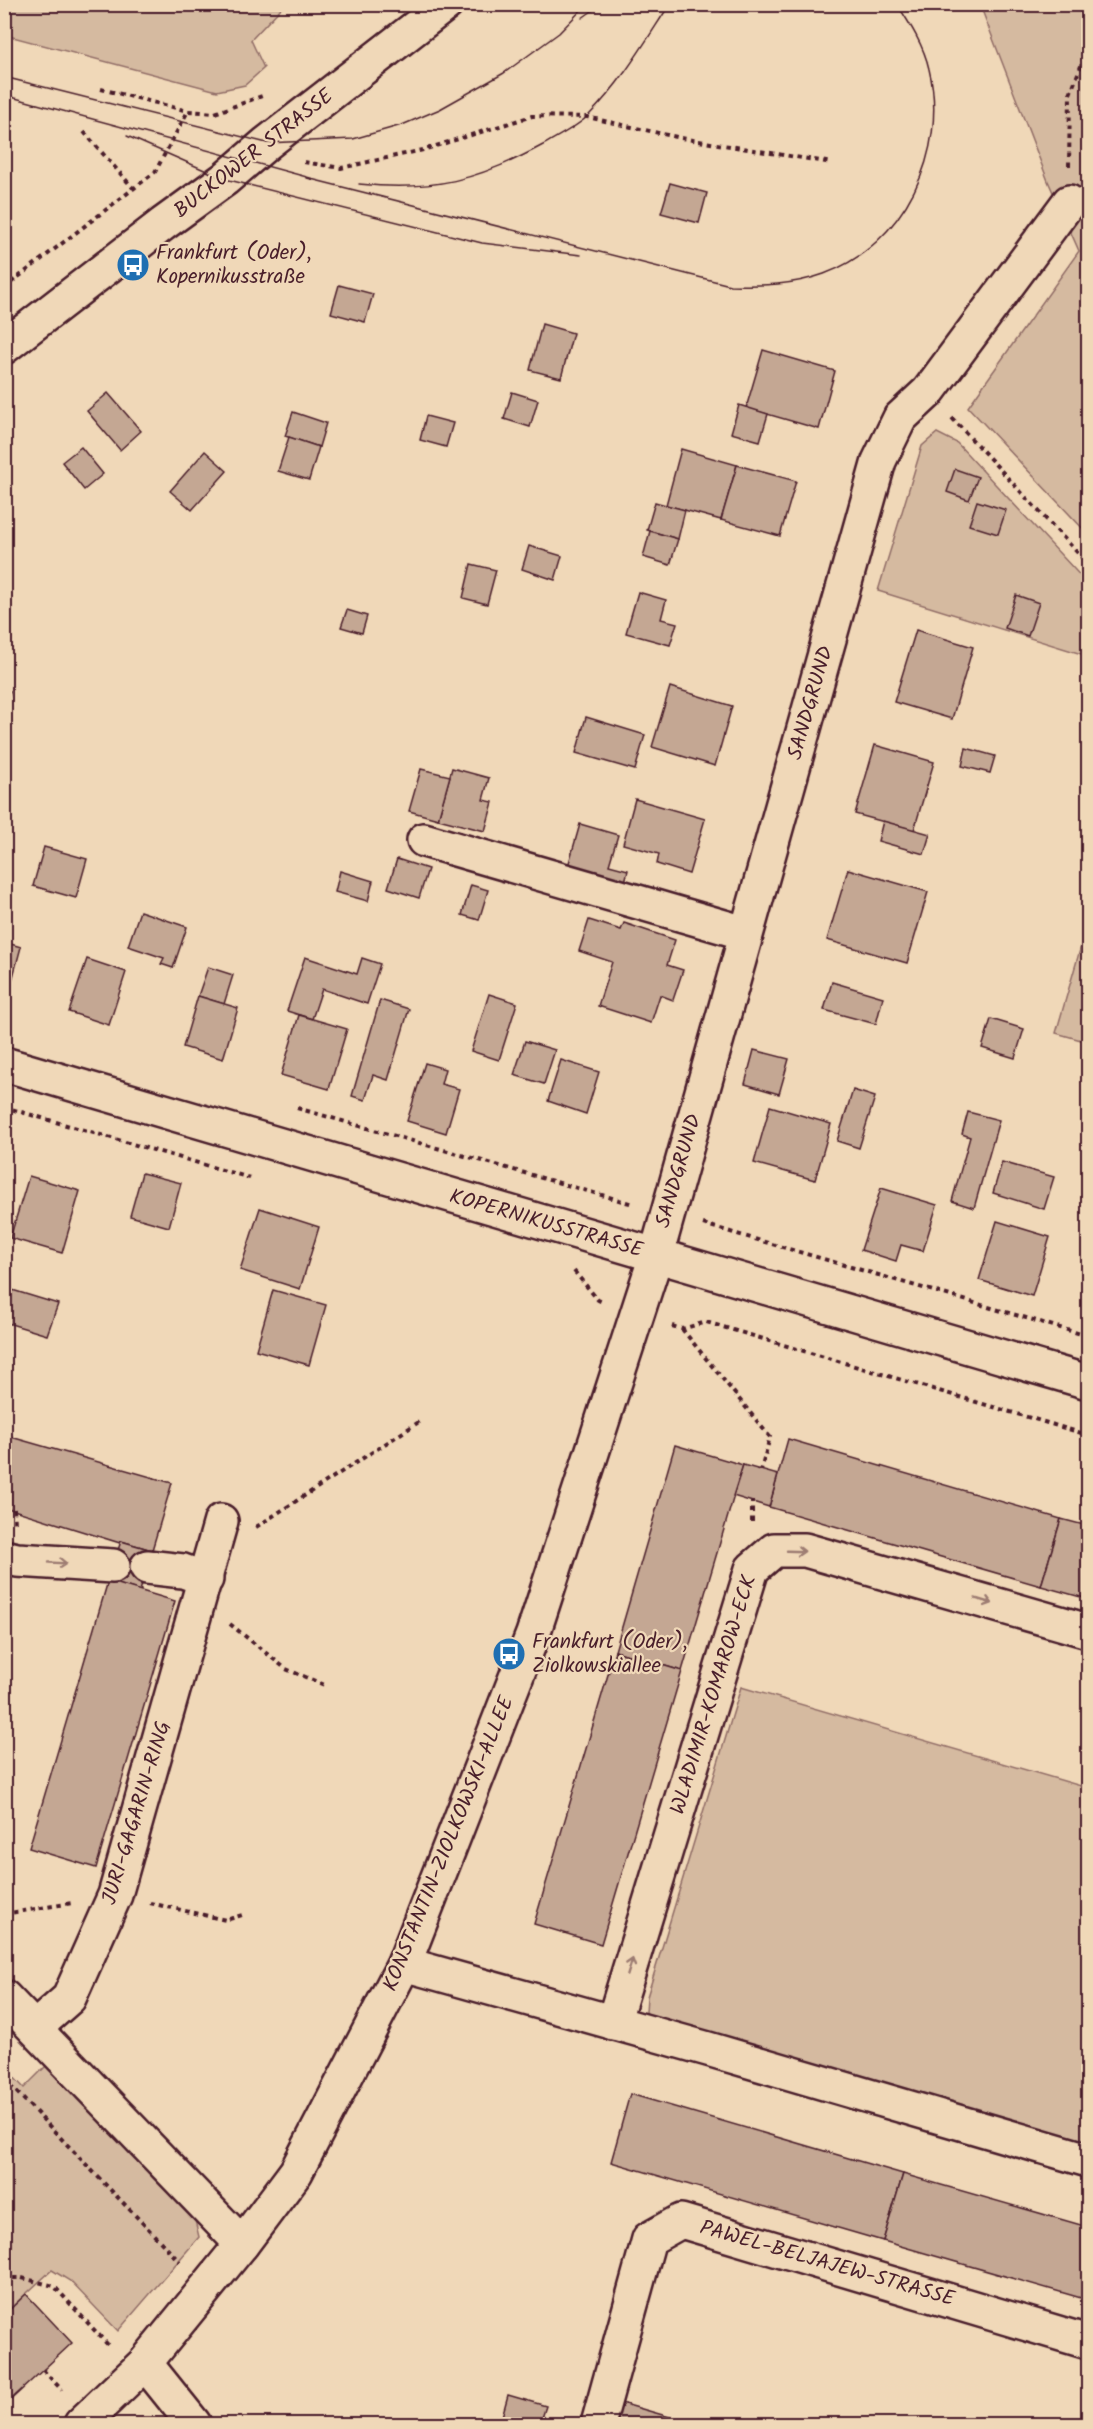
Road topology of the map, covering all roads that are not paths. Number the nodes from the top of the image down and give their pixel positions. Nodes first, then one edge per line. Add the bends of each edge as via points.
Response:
1 (446, 4) edge
2 (1069, 202) road end
3 (4, 348) edge
4 (424, 840) dead end
5 (745, 933) junction
6 (4, 1064) edge
7 (656, 1256) junction
8 (1089, 1382) edge
9 (221, 1521) dead end
10 (4, 1557) edge
11 (113, 1566) dead end
12 (147, 1567) dead end
13 (206, 1578) junction
14 (1089, 1631) edge
15 (404, 1964) junction
16 (4, 1997) edge
17 (613, 2023) junction
18 (35, 2028) junction
19 (1089, 2160) edge
20 (242, 2244) junction
21 (1089, 2342) edge
22 (145, 2363) junction
23 (81, 2424) edge
24 (194, 2424) edge
25 (598, 2424) edge

1 - 3 street, BUCKOWER STRASSE
2 - 5 street, SANDGRUND via 928,392 900,418 879,462
4 - 5 street
5 - 7 street, SANDGRUND
6 - 7 street, KOPERNIKUSSTRASSE
7 - 8 street, KOPERNIKUSSTRASSE
7 - 15 street, KONSTANTIN-ZIOLKOWSKI-ALLEE via 533,1634
9 - 13 street, JURI-GAGARIN-RING
10 -> 11 street
12 - 13 street
13 - 18 street, JURI-GAGARIN-RING via 115,1895 69,1998
17 -> 14 street, WLADIMIR-KOMAROW-ECK via 752,1569 774,1550 805,1550
15 - 17 street
15 - 20 street, KONSTANTIN-ZIOLKOWSKI-ALLEE via 296,2172
16 - 18 street
17 - 19 street
18 - 20 street
20 - 22 street, KONSTANTIN-ZIOLKOWSKI-ALLEE
21 - 25 street, PAWEL-BELJAJEW-STRASSE via 681,2221 649,2239
22 - 23 street, KONSTANTIN-ZIOLKOWSKI-ALLEE
22 - 24 street

